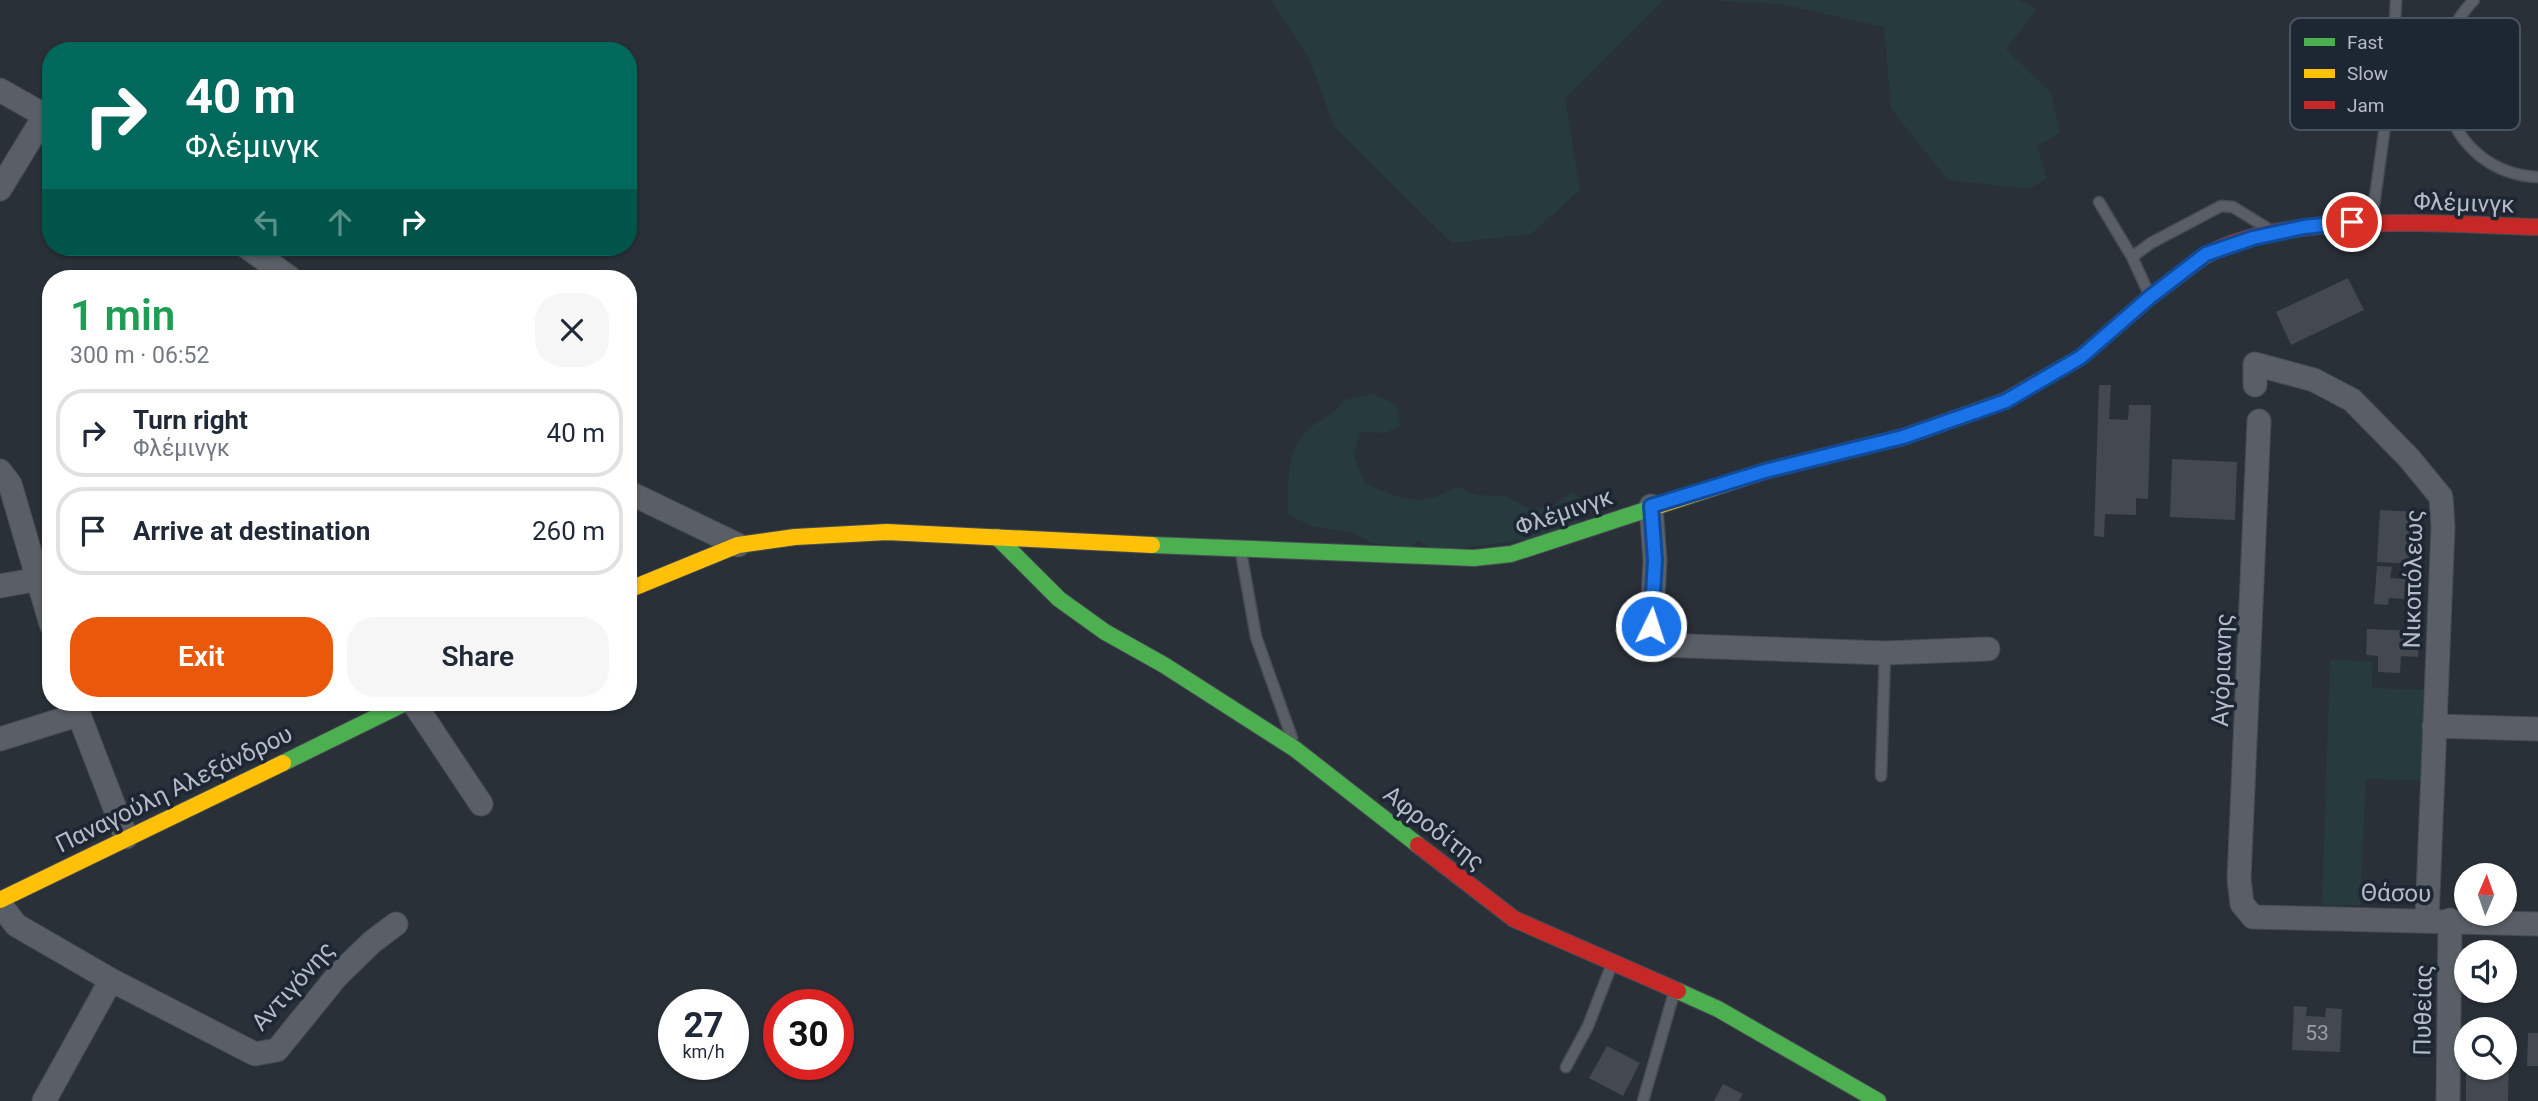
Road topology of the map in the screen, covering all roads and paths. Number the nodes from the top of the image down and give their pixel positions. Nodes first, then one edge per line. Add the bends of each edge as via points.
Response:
1 (2396, 0) edge
2 (2474, 0) edge
3 (2395, 18) edge
4 (2459, 18) edge
5 (0, 90) edge
6 (42, 114) edge
7 (42, 126) edge
8 (2384, 130) edge
9 (2456, 130) edge
10 (2538, 177) edge
11 (0, 189) edge
12 (2099, 202) dead end
13 (2371, 222) junction
14 (2538, 227) edge
15 (2273, 233) junction
16 (259, 256) edge
17 (2132, 257) junction
18 (279, 270) edge
19 (2150, 297) junction
20 (2255, 385) dead end
21 (2259, 421) dead end
22 (0, 471) edge
23 (637, 496) edge
24 (1651, 506) junction
25 (997, 537) junction
26 (738, 545) junction
27 (1241, 549) junction
28 (42, 572) edge
29 (42, 578) edge
30 (0, 586) edge
31 (637, 586) edge
32 (1988, 649) dead end
33 (1885, 653) junction
34 (69, 711) edge
35 (77, 711) edge
36 (388, 711) edge
37 (420, 711) edge
38 (2434, 726) junction
39 (2538, 729) edge
40 (0, 739) edge
41 (1295, 749) junction
42 (1881, 776) dead end
43 (481, 804) dead end
44 (126, 837) junction
45 (0, 902) edge
46 (2253, 917) joint
47 (2438, 920) junction
48 (396, 924) dead end
49 (2538, 924) edge
50 (1612, 962) junction
51 (111, 980) junction
52 (1675, 990) junction
53 (1566, 1067) dead end
54 (44, 1101) edge
55 (1643, 1101) edge
56 (1878, 1101) edge
57 (2448, 1101) edge

1 - 3 lane
2 - 4 lane
5 - 6 street
7 - 11 street
8 - 13 lane
9 - 10 lane via 2491,165 2515,176
12 - 17 lane
13 - 14 street, Φλέμινγκ
13 - 15 street, Φλέμινγκ
15 - 17 lane via 2233,207 2221,206
15 - 19 street, Φλέμινγκ via 2206,254
16 - 18 street
17 - 19 lane
19 - 24 street, Φλέμινγκ via 2081,357 2006,401 1903,437 1765,471
20 - 38 street, Νικοπόλεως via 2255,364 2314,380 2352,400 2441,497
21 - 46 street, Αγόριανης via 2239,879 2242,904
22 - 28 street via 10,484
23 - 26 street
24 - 27 street, Φλέμινγκ via 1511,554 1474,558
24 - 33 street via 1655,560 1651,635 1660,645
25 - 26 street, Φλέμινγκ via 848,534
25 - 27 street, Φλέμινγκ
25 - 41 street, Αφροδίτης via 1059,599 1105,632
26 - 31 street
27 - 41 lane via 1256,638
29 - 30 street
32 - 33 street
33 - 42 lane
34 - 40 street
35 - 44 street
36 - 44 street, Παναγούλη Αλεξάνδρου
37 - 43 street
38 - 39 street
38 - 47 street, Νικοπόλεως
41 - 50 street, Αφροδίτης via 1514,919
44 - 45 street, Παναγούλη Αλεξάνδρου
45 - 51 street, Αντιγόνης via 16,925
46 - 47 street, Θάσου
47 - 49 street, Θάσου
47 - 57 street, Πυθείας
48 - 51 street, Αντιγόνης via 354,958 291,1035 266,1054 239,1048
50 - 52 street, Αφροδίτης
50 - 53 lane via 1588,1026
51 - 54 street
52 - 55 lane
52 - 56 street, Αφροδίτης via 1718,1009

